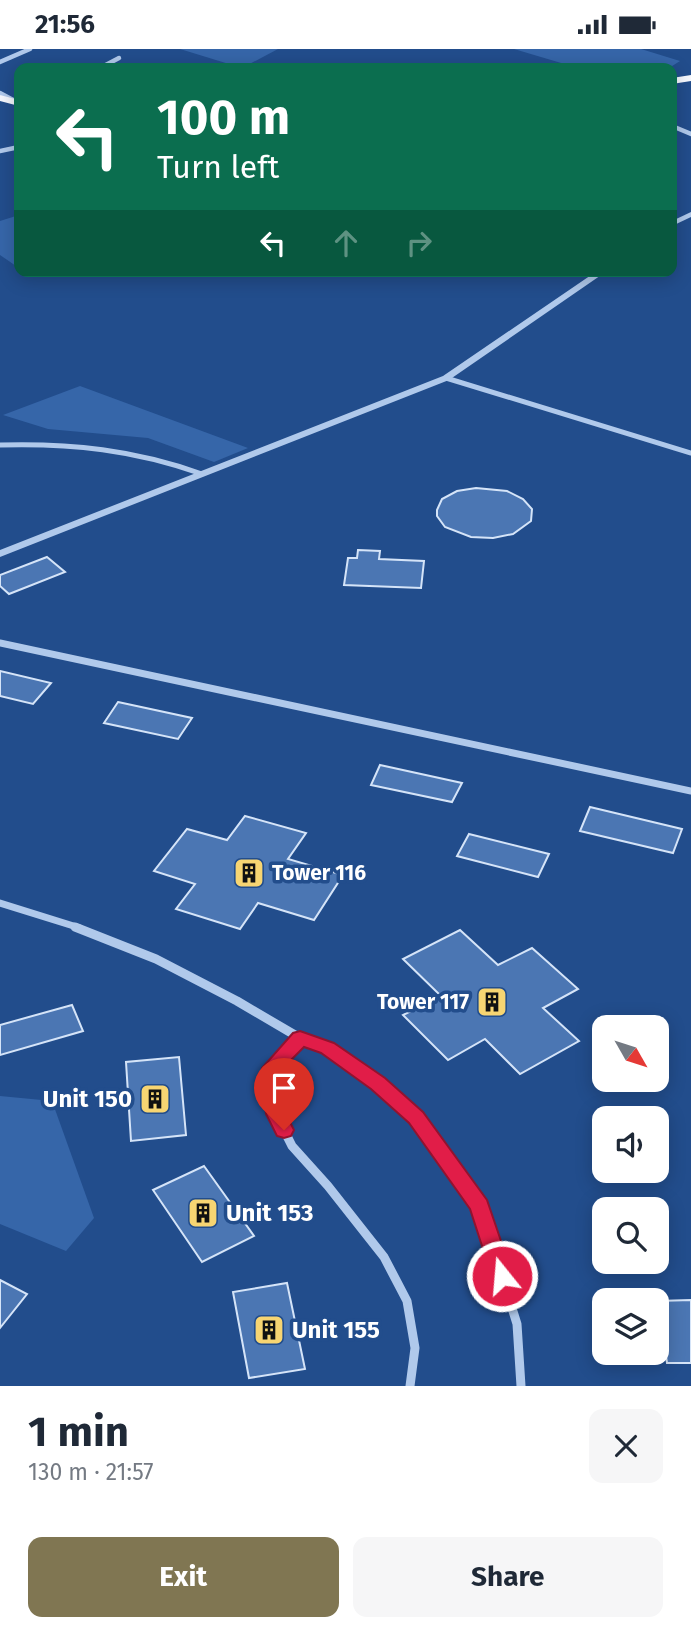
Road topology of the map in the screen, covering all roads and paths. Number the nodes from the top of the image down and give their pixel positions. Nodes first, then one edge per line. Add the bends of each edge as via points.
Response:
1 (30, 49) edge
2 (119, 58) dead end
3 (0, 62) edge
4 (110, 63) edge
5 (594, 277) edge
6 (446, 378) junction
7 (0, 445) edge
8 (691, 453) edge
9 (202, 474) junction
10 (0, 554) edge
11 (0, 643) edge
12 (691, 791) edge
13 (0, 903) edge
14 (300, 1038) junction
15 (410, 1386) edge
16 (521, 1386) edge

1 - 3 street
2 - 4 street
5 - 6 street
6 - 8 street
6 - 9 street
7 - 9 street via 77,444 131,450
9 - 10 street
11 - 12 street
13 - 14 street via 156,959
14 - 15 street via 271,1068 276,1114 292,1146 384,1257 407,1301 415,1348
14 - 16 street via 327,1048 416,1118 480,1206 517,1324

